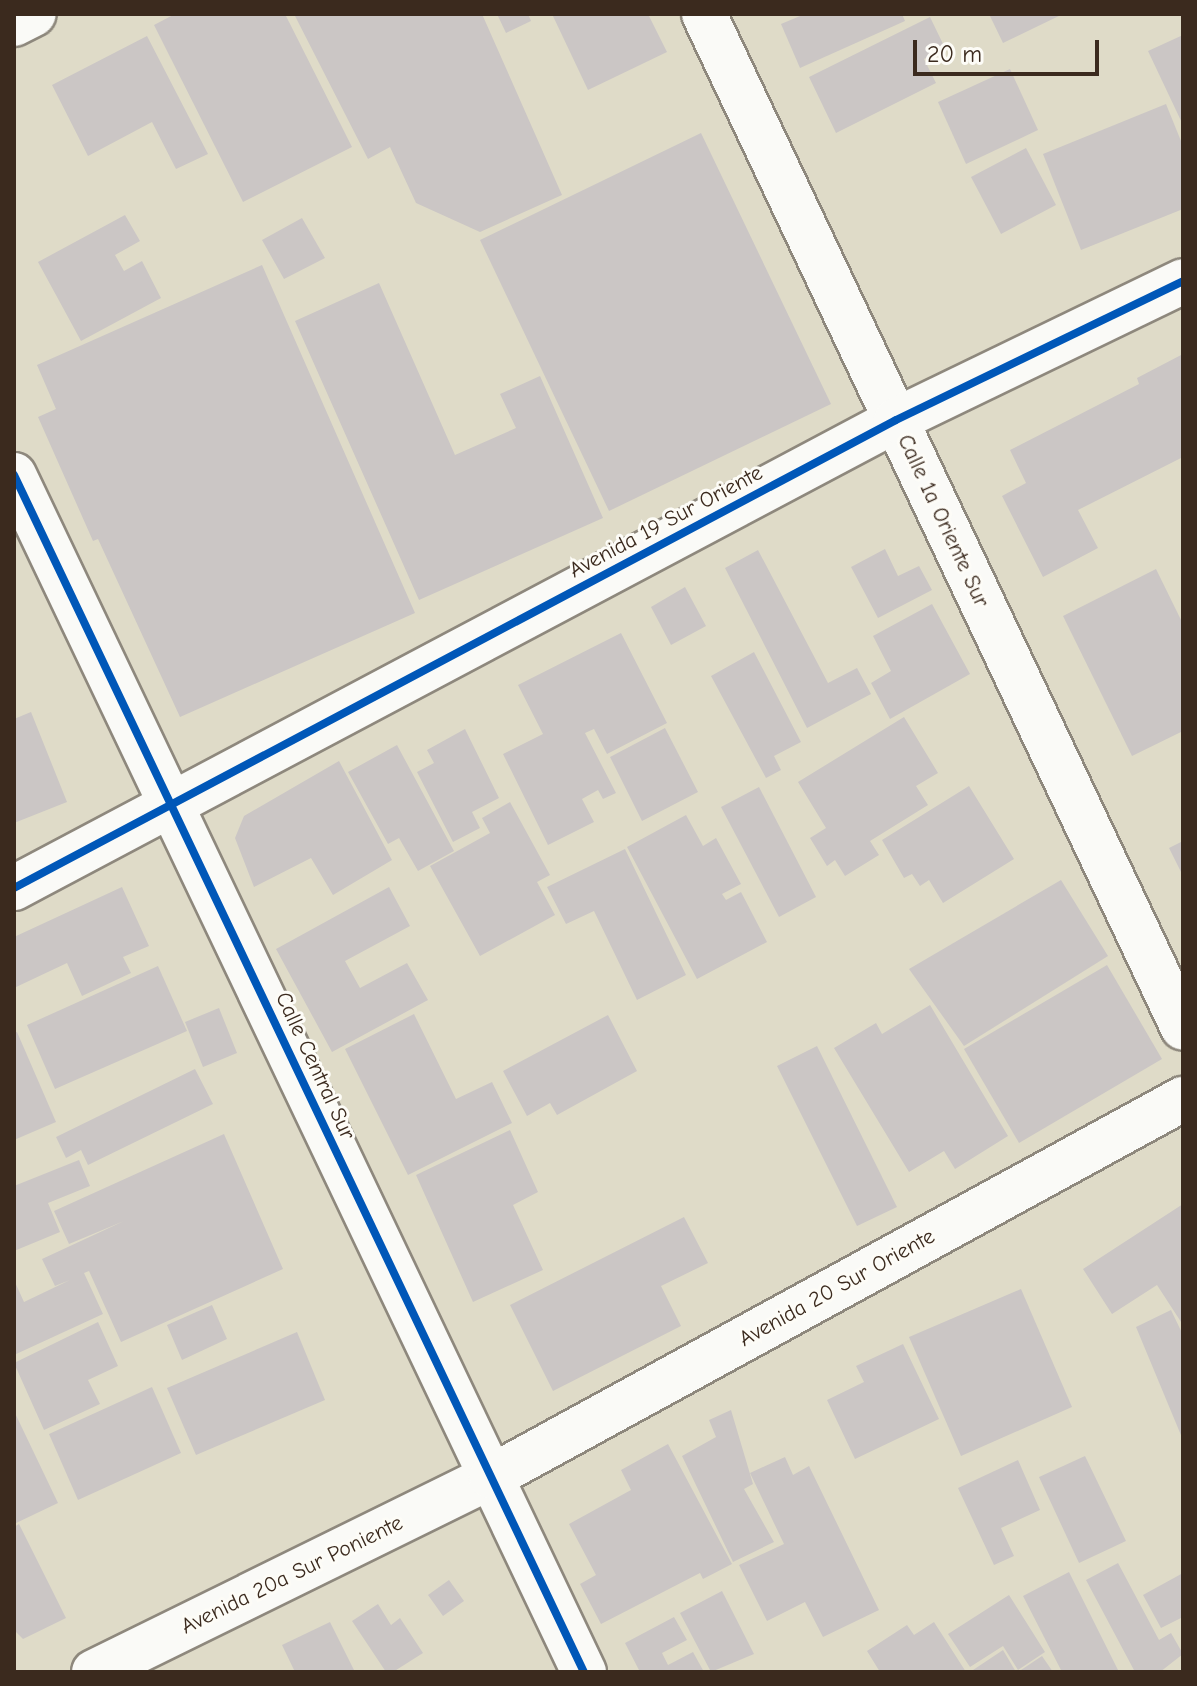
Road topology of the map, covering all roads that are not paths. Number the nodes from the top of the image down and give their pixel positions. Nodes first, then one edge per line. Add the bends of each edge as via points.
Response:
1 (34, 14) edge
2 (704, 14) edge
3 (14, 24) edge
4 (1183, 281) edge
5 (896, 420) junction
6 (14, 475) edge
7 (171, 805) junction
8 (14, 888) edge
9 (1183, 1028) edge
10 (1183, 1099) edge
11 (491, 1477) junction
12 (94, 1672) edge
13 (584, 1672) edge

1 - 3 street
2 - 5 street, Calle 1a Oriente Sur
4 - 5 street, Avenida 19 Sur Oriente
5 - 7 street, Avenida 19 Sur Oriente
5 - 9 street, Calle 1a Oriente Sur
6 - 7 street, Calle Central Sur
7 - 8 street, Avenida 19 Sur Oriente
7 - 11 street, Calle Central Sur
10 - 11 street, Avenida 20 Sur Oriente
11 - 12 street, Avenida 20a Sur Poniente
11 - 13 street, Calle Central Sur

